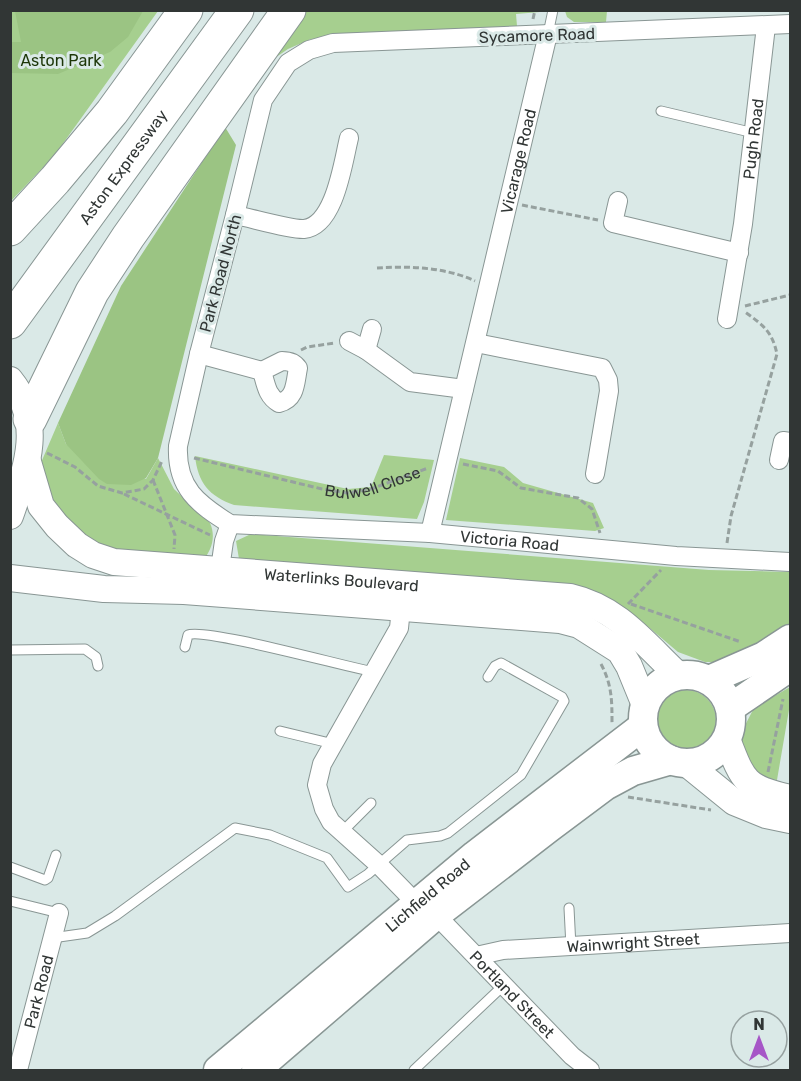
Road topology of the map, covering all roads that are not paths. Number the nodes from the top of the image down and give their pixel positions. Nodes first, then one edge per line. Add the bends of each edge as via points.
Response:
1 (186, 10) edge
2 (237, 10) edge
3 (289, 10) edge
4 (553, 10) edge
5 (790, 24) edge
6 (766, 26) junction
7 (548, 34) junction
8 (288, 63) joint
9 (661, 111) dead end
10 (754, 133) junction
11 (349, 138) dead end
12 (618, 201) dead end
13 (235, 215) junction
14 (10, 229) edge
15 (739, 253) junction
16 (727, 319) dead end
17 (10, 322) edge
18 (372, 329) dead end
19 (349, 341) road end
20 (476, 343) junction
21 (366, 350) junction
22 (199, 354) junction
23 (262, 371) junction
24 (14, 384) edge
25 (464, 389) junction
26 (30, 419) junction
27 (790, 442) edge
28 (38, 457) junction
29 (779, 460) dead end
30 (595, 474) dead end
31 (188, 490) joint
32 (10, 516) edge
33 (227, 532) junction
34 (430, 533) junction
35 (790, 562) edge
36 (220, 570) junction
37 (10, 578) edge
38 (401, 608) junction
39 (790, 639) edge
40 (185, 647) dead end
41 (10, 650) edge
42 (98, 666) dead end
43 (790, 668) edge
44 (374, 672) junction
45 (678, 675) junction
46 (488, 677) dead end
47 (709, 680) junction
48 (730, 708) junction
49 (644, 716) junction
50 (280, 731) dead end
51 (726, 739) junction
52 (334, 744) junction
53 (678, 762) junction
54 (790, 798) edge
55 (370, 802) dead end
56 (790, 820) edge
57 (341, 833) junction
58 (57, 855) dead end
59 (379, 865) junction
60 (10, 867) edge
61 (10, 901) edge
62 (569, 908) dead end
63 (426, 909) junction
64 (59, 913) joint
65 (790, 933) edge
66 (52, 938) junction
67 (571, 947) junction
68 (476, 956) junction
69 (504, 985) junction
70 (270, 1066) edge
71 (18, 1071) edge
72 (218, 1071) edge
73 (414, 1071) edge
74 (590, 1071) edge

1 - 14 highway via 112,112
2 - 17 highway, Aston Expressway
3 - 26 highway via 92,292
4 - 7 lane
5 - 6 street, Sycamore Road
6 - 7 street, Sycamore Road
6 - 10 street, Pugh Road
7 - 8 street, Sycamore Road via 333,43 309,50
7 - 20 street, Vicarage Road
8 - 13 street, Park Road North via 263,100
9 - 10 lane
10 - 15 street, Pugh Road
11 - 13 street via 333,200 316,225 303,229
12 - 15 street via 613,223
13 - 22 street, Park Road North
15 - 16 street, Pugh Road
18 - 21 street
19 - 21 street
20 - 25 street, Vicarage Road
20 - 30 street via 602,368 609,391
21 - 25 street via 410,382
22 - 23 street
22 - 31 street, Park Road North via 178,446 177,461
23 - 23 street via 271,398 279,403 293,396 298,368 282,361
24 - 26 main road
25 - 34 street, Vicarage Road
26 - 28 main road
27 - 29 street via 783,441
28 - 32 main road
28 - 36 main road, Waterlinks Boulevard via 41,506 77,545 93,555 114,562
31 - 33 street, Victoria Road
33 - 34 street, Victoria Road
33 - 36 street
34 - 35 street, Victoria Road via 676,556
36 - 45 main road, Waterlinks Boulevard via 570,597 618,607
37 - 38 main road, Waterlinks Boulevard via 104,589 184,591
38 - 44 street, Portland Street via 399,628
38 - 49 main road, Waterlinks Boulevard via 560,620 579,625 620,651 629,666
39 - 47 main road via 764,656
40 - 44 lane via 188,635 195,633
41 - 42 lane via 85,649 96,657
43 - 48 main road
44 - 52 street, Portland Street
45 - 47 main road
45 - 49 main road via 657,686
46 - 59 lane via 501,663 564,700 521,775 456,828 440,836 407,840
47 - 48 main road via 723,692
48 - 51 main road via 731,724
49 - 53 main road via 646,737 653,747
49 - 63 main road, Lichfield Road via 475,855
50 - 52 lane
51 - 53 main road via 710,757 698,762
51 - 54 main road via 746,780 757,789
52 - 57 street, Portland Street via 322,764 317,785 324,809
53 - 56 main road via 734,802
53 - 63 main road, Lichfield Road via 633,771 605,786
55 - 57 lane
57 - 59 street, Portland Street
58 - 60 lane via 45,880
59 - 63 street, Portland Street
59 - 66 lane via 348,887 327,858 270,835 235,828 87,933
61 - 64 lane
62 - 67 lane
63 - 68 street, Portland Street
63 - 70 main road, Lichfield Road
63 - 72 main road, Lichfield Road
64 - 66 street, Park Road
65 - 67 street, Wainwright Street
66 - 71 street, Park Road
67 - 68 street, Wainwright Street via 503,950
68 - 69 street, Portland Street
69 - 73 lane
69 - 74 street, Portland Street

